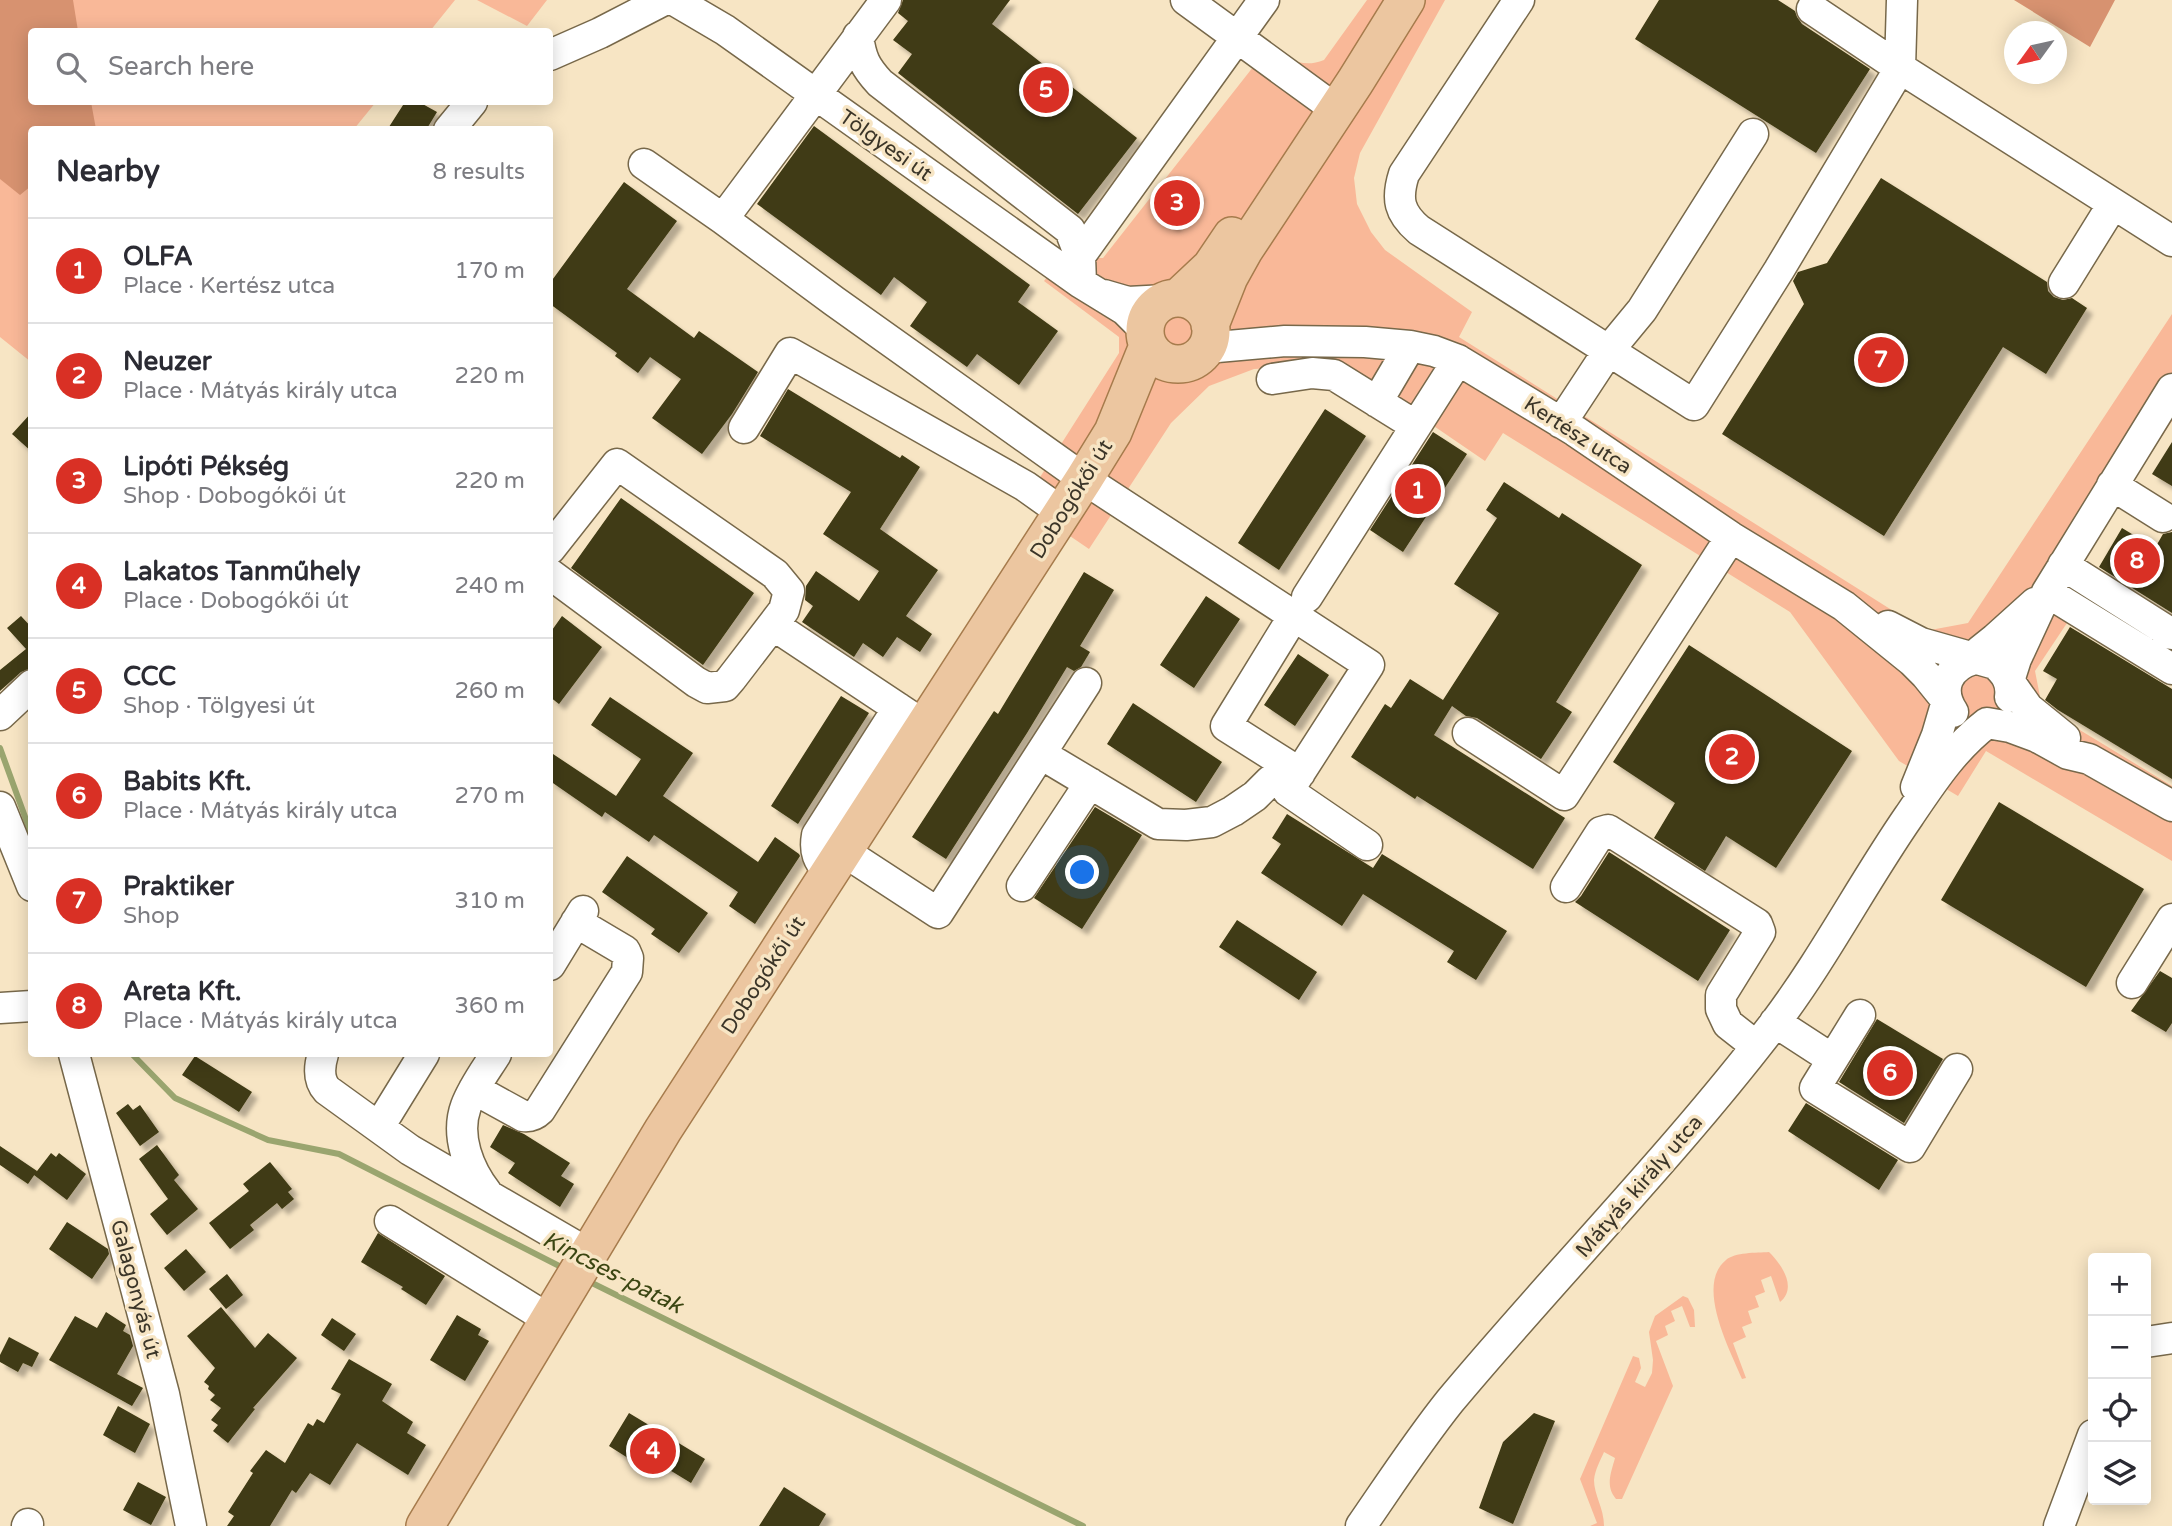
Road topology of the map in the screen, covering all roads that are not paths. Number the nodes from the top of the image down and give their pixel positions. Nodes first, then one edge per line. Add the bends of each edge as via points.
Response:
1 (664, 0) edge
2 (674, 0) edge
3 (886, 0) edge
4 (1186, 0) edge
5 (1264, 0) edge
6 (1391, 0) edge
7 (1405, 0) edge
8 (1519, 0) edge
9 (1902, 0) edge
10 (701, 8) edge
11 (1812, 9) dead end
12 (858, 36) junction
13 (1237, 38) junction
14 (553, 54) edge
15 (1900, 68) junction
16 (814, 94) junction
17 (1323, 100) junction
18 (470, 105) edge
19 (452, 126) edge
20 (1753, 134) dead end
21 (644, 164) dead end
22 (2113, 204) junction
23 (723, 219) junction
24 (2172, 241) edge
25 (1086, 277) junction
26 (2064, 283) dead end
27 (1172, 299) junction
28 (1209, 335) junction
29 (1155, 346) junction
30 (1410, 346) junction
31 (1615, 355) junction
32 (1458, 360) junction
33 (1272, 379) dead end
34 (2170, 395) edge
35 (1377, 401) junction
36 (1416, 426) junction
37 (1568, 427) junction
38 (744, 428) dead end
39 (1084, 480) junction
40 (2112, 485) junction
41 (1063, 513) junction
42 (2162, 517) dead end
43 (1731, 537) junction
44 (553, 545) edge
45 (2063, 565) junction
46 (553, 576) edge
47 (2047, 592) junction
48 (1843, 606) junction
49 (1300, 607) junction
50 (773, 625) junction
51 (2172, 634) edge
52 (1974, 659) junction
53 (2172, 669) edge
54 (2009, 681) junction
55 (1086, 683) dead end
56 (28, 689) edge
57 (1947, 701) junction
58 (0, 715) edge
59 (911, 717) junction
60 (1987, 723) junction
61 (1468, 733) dead end
62 (1041, 754) junction
63 (2088, 759) junction
64 (1300, 774) junction
65 (1270, 781) dead end
66 (1090, 783) junction
67 (2172, 806) edge
68 (0, 807) edge
69 (1898, 832) junction
70 (1367, 845) dead end
71 (836, 862) junction
72 (28, 876) edge
73 (1022, 887) dead end
74 (1566, 887) dead end
75 (2172, 919) edge
76 (553, 960) edge
77 (2132, 983) dead end
78 (28, 1006) edge
79 (0, 1008) edge
80 (1860, 1015) dead end
81 (1775, 1022) junction
82 (1756, 1046) junction
83 (75, 1057) edge
84 (322, 1057) edge
85 (422, 1057) edge
86 (494, 1057) edge
87 (1832, 1059) junction
88 (1957, 1069) dead end
89 (474, 1089) junction
90 (379, 1127) junction
91 (489, 1195) junction
92 (390, 1221) dead end
93 (580, 1268) junction
94 (550, 1320) junction
95 (2172, 1338) edge
96 (2151, 1341) edge
97 (2090, 1442) edge
98 (191, 1526) edge
99 (425, 1526) edge
100 (1361, 1526) edge
101 (2059, 1526) edge

1 - 14 street
2 - 10 street, Tölgyesi út
3 - 12 street
4 - 13 street
5 - 13 street
6 - 17 main road
7 - 28 main road via 1244,250 1229,277
8 - 31 street via 1404,174 1399,199 1408,221 1419,230
9 - 15 street
10 - 16 street, Tölgyesi út
11 - 15 street
12 - 16 street
12 - 25 street via 867,70 880,83 1070,230
13 - 17 street
13 - 25 street
15 - 22 street
15 - 31 street via 1694,405
16 - 23 street
16 - 25 street, Tölgyesi út
17 - 27 main road via 1211,267
18 - 19 street
20 - 31 street
21 - 23 street
22 - 24 street
22 - 26 street
23 - 39 street
25 - 27 street, Tölgyesi út via 1128,302
25 - 29 street, Tölgyesi út via 1125,310
27 - 28 main road via 1199,305 1206,314
27 - 29 main road via 1149,313
28 - 29 main road via 1191,361 1182,363
28 - 30 street, Kertész utca
29 - 39 main road, Dobogókői út
30 - 32 street, Kertész utca
30 - 35 street
31 - 37 street
32 - 36 street
32 - 37 street, Kertész utca
33 - 35 street via 1334,375
34 - 40 street
35 - 36 street
36 - 49 street
37 - 43 street, Kertész utca
38 - 41 street via 790,353 1025,486
39 - 41 main road, Dobogókői út
39 - 49 street
40 - 42 street
40 - 45 street
41 - 59 main road, Dobogókői út
43 - 48 street, Kertész utca
43 - 61 street via 1564,795
44 - 50 street via 617,464 775,574 789,591 784,610
45 - 47 street
45 - 51 street
46 - 50 street via 707,688 725,686
47 - 52 street
47 - 53 street
47 - 54 street
48 - 52 street, Kertész utca via 1921,643
48 - 57 street, Kertész utca via 1912,661
49 - 64 street via 1369,666
49 - 64 street via 1226,726
50 - 59 street
52 - 54 street via 1995,664
52 - 57 street via 1954,669 1945,690
54 - 60 street via 2008,704
54 - 63 street via 2028,708
55 - 62 street
56 - 58 street
57 - 60 street via 1960,719
57 - 69 street, Mátyás király utca
59 - 71 main road, Dobogókői út
60 - 63 street via 2010,727
60 - 69 street, Mátyás király utca via 1963,742
62 - 66 street
62 - 71 street via 938,912
63 - 67 street
64 - 70 street via 1288,791
65 - 66 street via 1255,796 1212,822 1186,825 1158,824
66 - 73 street
68 - 72 street
69 - 81 street, Mátyás király utca
71 - 93 main road, Dobogókői út
74 - 82 street via 1601,832 1608,831 1757,924 1760,932 1721,995 1728,1024
75 - 77 street
76 - 89 street via 579,916 628,958 626,972 536,1114 523,1116
78 - 79 street
80 - 87 street
81 - 82 street, Mátyás király utca
81 - 87 street
82 - 100 street, Mátyás király utca via 1707,1109 1450,1402
83 - 98 street, Galagonyás út via 164,1394
84 - 90 street via 322,1084
85 - 90 street
86 - 89 street
87 - 88 street via 1815,1088 1910,1147
89 - 91 street via 464,1115 463,1139 474,1173
90 - 91 street
91 - 93 street
92 - 94 street
93 - 94 main road, Dobogókői út
94 - 99 main road, Dobogókői út
95 - 96 street
97 - 101 street

